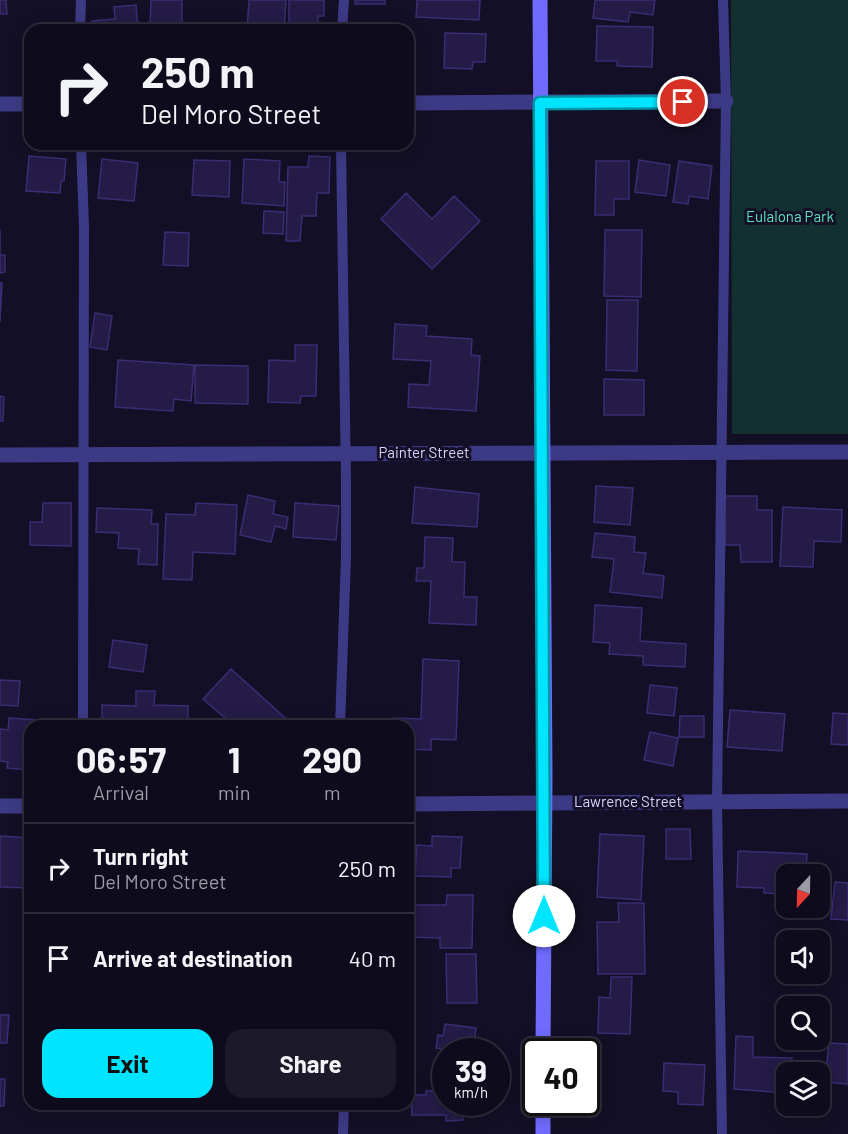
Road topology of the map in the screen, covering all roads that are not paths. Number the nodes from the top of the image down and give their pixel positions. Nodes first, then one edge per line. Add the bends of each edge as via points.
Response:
1 (81, 0) edge
2 (344, 0) edge
3 (540, 0) edge
4 (723, 0) edge
5 (80, 24) edge
6 (342, 24) edge
7 (726, 101) junction
8 (414, 103) edge
9 (540, 103) junction
10 (0, 104) edge
11 (24, 104) edge
12 (81, 150) edge
13 (341, 150) edge
14 (721, 452) junction
15 (848, 452) edge
16 (345, 453) junction
17 (542, 453) junction
18 (0, 455) edge
19 (83, 455) junction
20 (83, 720) edge
21 (340, 720) edge
22 (848, 801) edge
23 (717, 802) junction
24 (545, 803) junction
25 (414, 804) edge
26 (0, 806) edge
27 (24, 806) edge
28 (543, 1038) edge
29 (344, 1110) edge
30 (543, 1116) edge
31 (343, 1134) edge
32 (543, 1134) edge
33 (722, 1134) edge

1 - 5 lane
2 - 6 lane
3 - 9 street
4 - 7 lane
7 - 9 street
7 - 14 lane
8 - 9 street
9 - 17 street
10 - 11 street
12 - 19 lane
13 - 16 lane
14 - 15 street, Painter Street
14 - 17 street, Painter Street
14 - 23 lane
16 - 17 street, Painter Street
16 - 19 street, Painter Street
16 - 21 lane
17 - 24 street
18 - 19 street, Painter Street
19 - 20 lane
22 - 23 street, Lawrence Street
23 - 24 street, Lawrence Street
23 - 33 lane
24 - 25 street, Lawrence Street
24 - 28 street
26 - 27 street
29 - 31 lane
30 - 32 street

